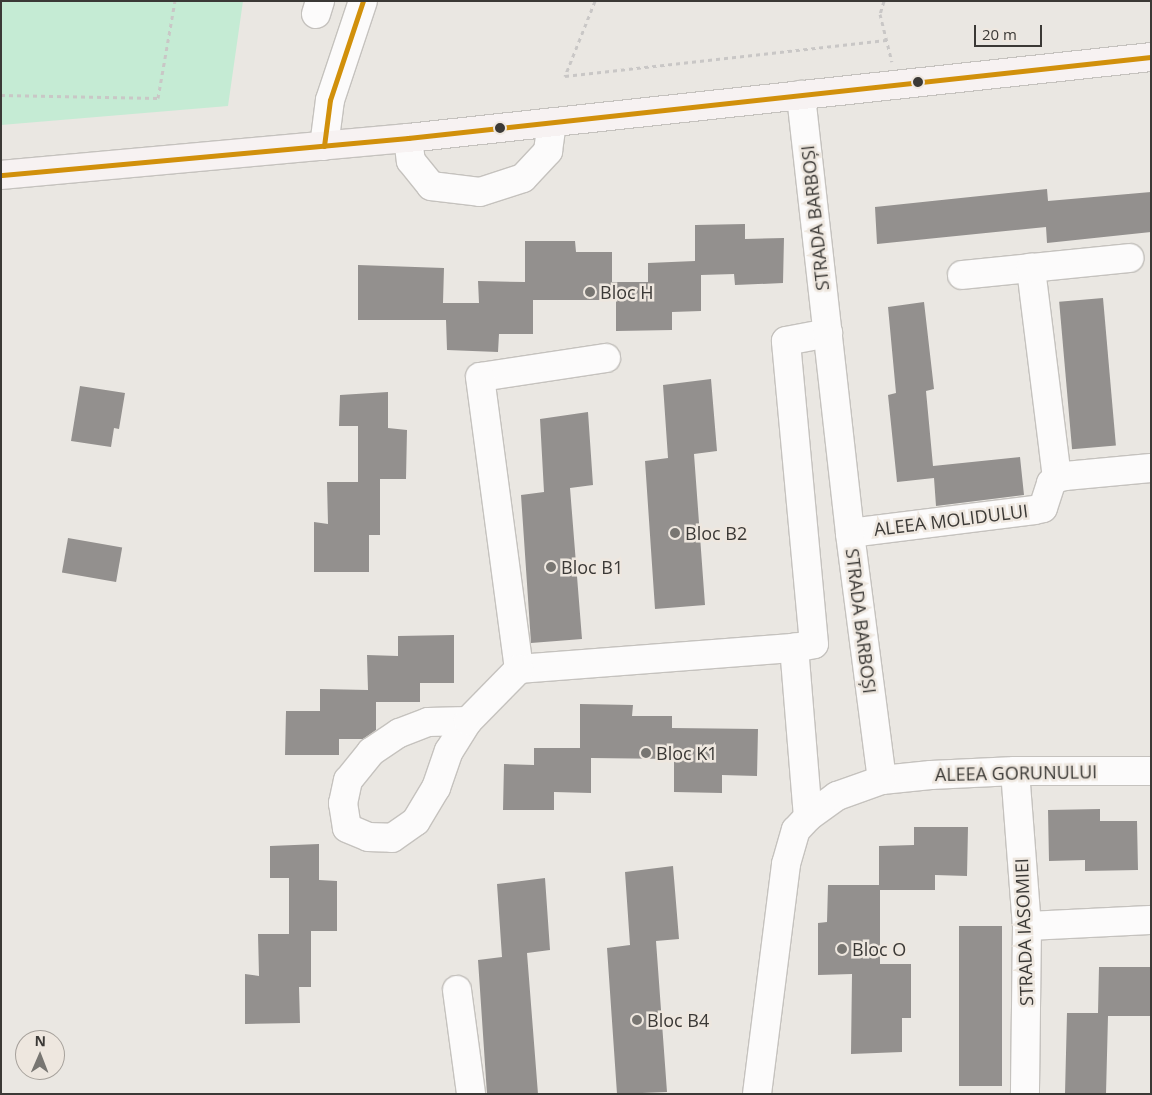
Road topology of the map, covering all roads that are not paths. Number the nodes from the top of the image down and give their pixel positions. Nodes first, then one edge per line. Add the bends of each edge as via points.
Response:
1 (363, 1) edge
2 (1151, 57) edge
3 (801, 95) junction
4 (552, 122) junction
5 (408, 138) junction
6 (324, 146) junction
7 (2, 175) edge
8 (1129, 258) dead end
9 (1031, 268) junction
10 (962, 275) dead end
11 (828, 333) junction
12 (606, 358) dead end
13 (1151, 468) edge
14 (1057, 478) junction
15 (850, 533) junction
16 (794, 648) junction
17 (519, 669) junction
18 (468, 721) junction
19 (1015, 771) junction
20 (1151, 771) edge
21 (882, 780) junction
22 (808, 816) junction
23 (1151, 920) edge
24 (1026, 926) junction
25 (457, 990) dead end
26 (471, 1094) edge
27 (757, 1094) edge
28 (1026, 1094) edge

1 - 6 street via 330,100
2 - 3 main road
3 - 4 main road
3 - 11 street, STRADA BARBOȘI
4 - 5 main road
4 - 5 street via 548,151 523,178 480,192 431,186 411,161
5 - 6 main road
6 - 7 main road
8 - 9 street
9 - 10 street
9 - 14 street
11 - 15 street, STRADA BARBOȘI
11 - 16 street via 786,341 814,644
12 - 17 street via 480,377
13 - 14 street
14 - 15 street, ALEEA MOLIDULUI via 1051,483 1043,508
15 - 21 street, STRADA BARBOȘI
16 - 17 street
16 - 22 street
17 - 18 street
18 - 18 street via 449,751 436,788 416,821 392,838 368,837 347,828 343,803 348,780 370,752 399,733 428,722
19 - 20 street, ALEEA GORUNULUI
19 - 21 street, ALEEA GORUNULUI
19 - 24 street, STRADA IASOMIEI
21 - 22 street via 837,796
22 - 27 street via 796,830 786,864
23 - 24 street
24 - 28 street, STRADA IASOMIEI
25 - 26 street

